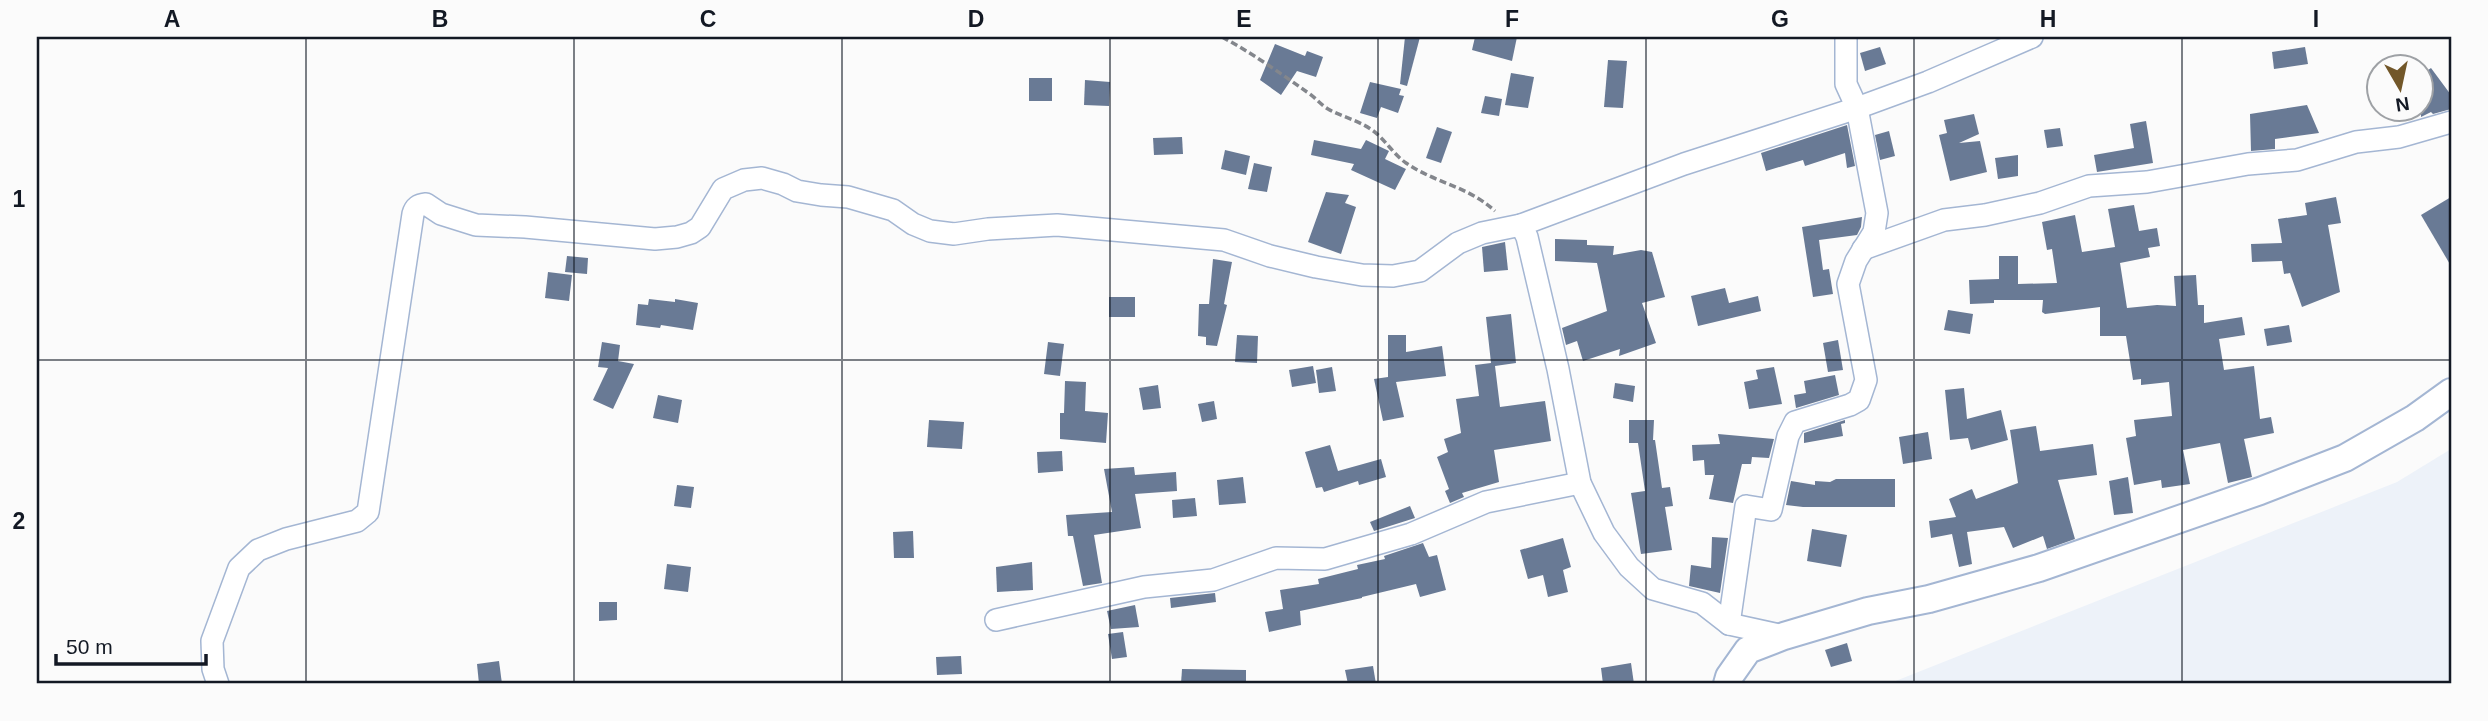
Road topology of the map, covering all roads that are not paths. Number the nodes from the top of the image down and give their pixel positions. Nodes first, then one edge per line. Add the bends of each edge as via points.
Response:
1 (1846, 37) edge
2 (2032, 37) edge
3 (1857, 108) junction
4 (2451, 121) edge
5 (1521, 225) junction
6 (1882, 232) junction
7 (2451, 392) edge
8 (1580, 483) junction
9 (996, 620) dead end
10 (1729, 624) junction
11 (1784, 636) junction
12 (218, 684) edge
13 (1727, 684) edge

1 - 3 street via 1846,84
2 - 3 street
3 - 5 street via 1684,164
3 - 6 street
4 - 6 street via 2297,160 2089,186 2040,203
5 - 8 street via 1551,334
5 - 12 street via 1482,233 1458,243 1420,271 1393,276 1316,267 1224,240 1057,225 954,234 930,231 893,210 848,197 797,191 762,178 723,189 700,227 666,238 476,225 419,205 413,214 368,512 357,522 258,550 239,568 212,641
6 - 10 street via 1863,249 1848,284 1865,369 1864,390 1850,405 1795,422 1772,510 1746,506
7 - 11 street via 2345,458 2260,491 2039,568
8 - 9 street via 1486,502 1411,534 1325,559 1276,558 1213,580 1144,587
8 - 10 street via 1604,533 1629,567 1653,589 1702,603
10 - 11 street
11 - 13 street via 1748,650

